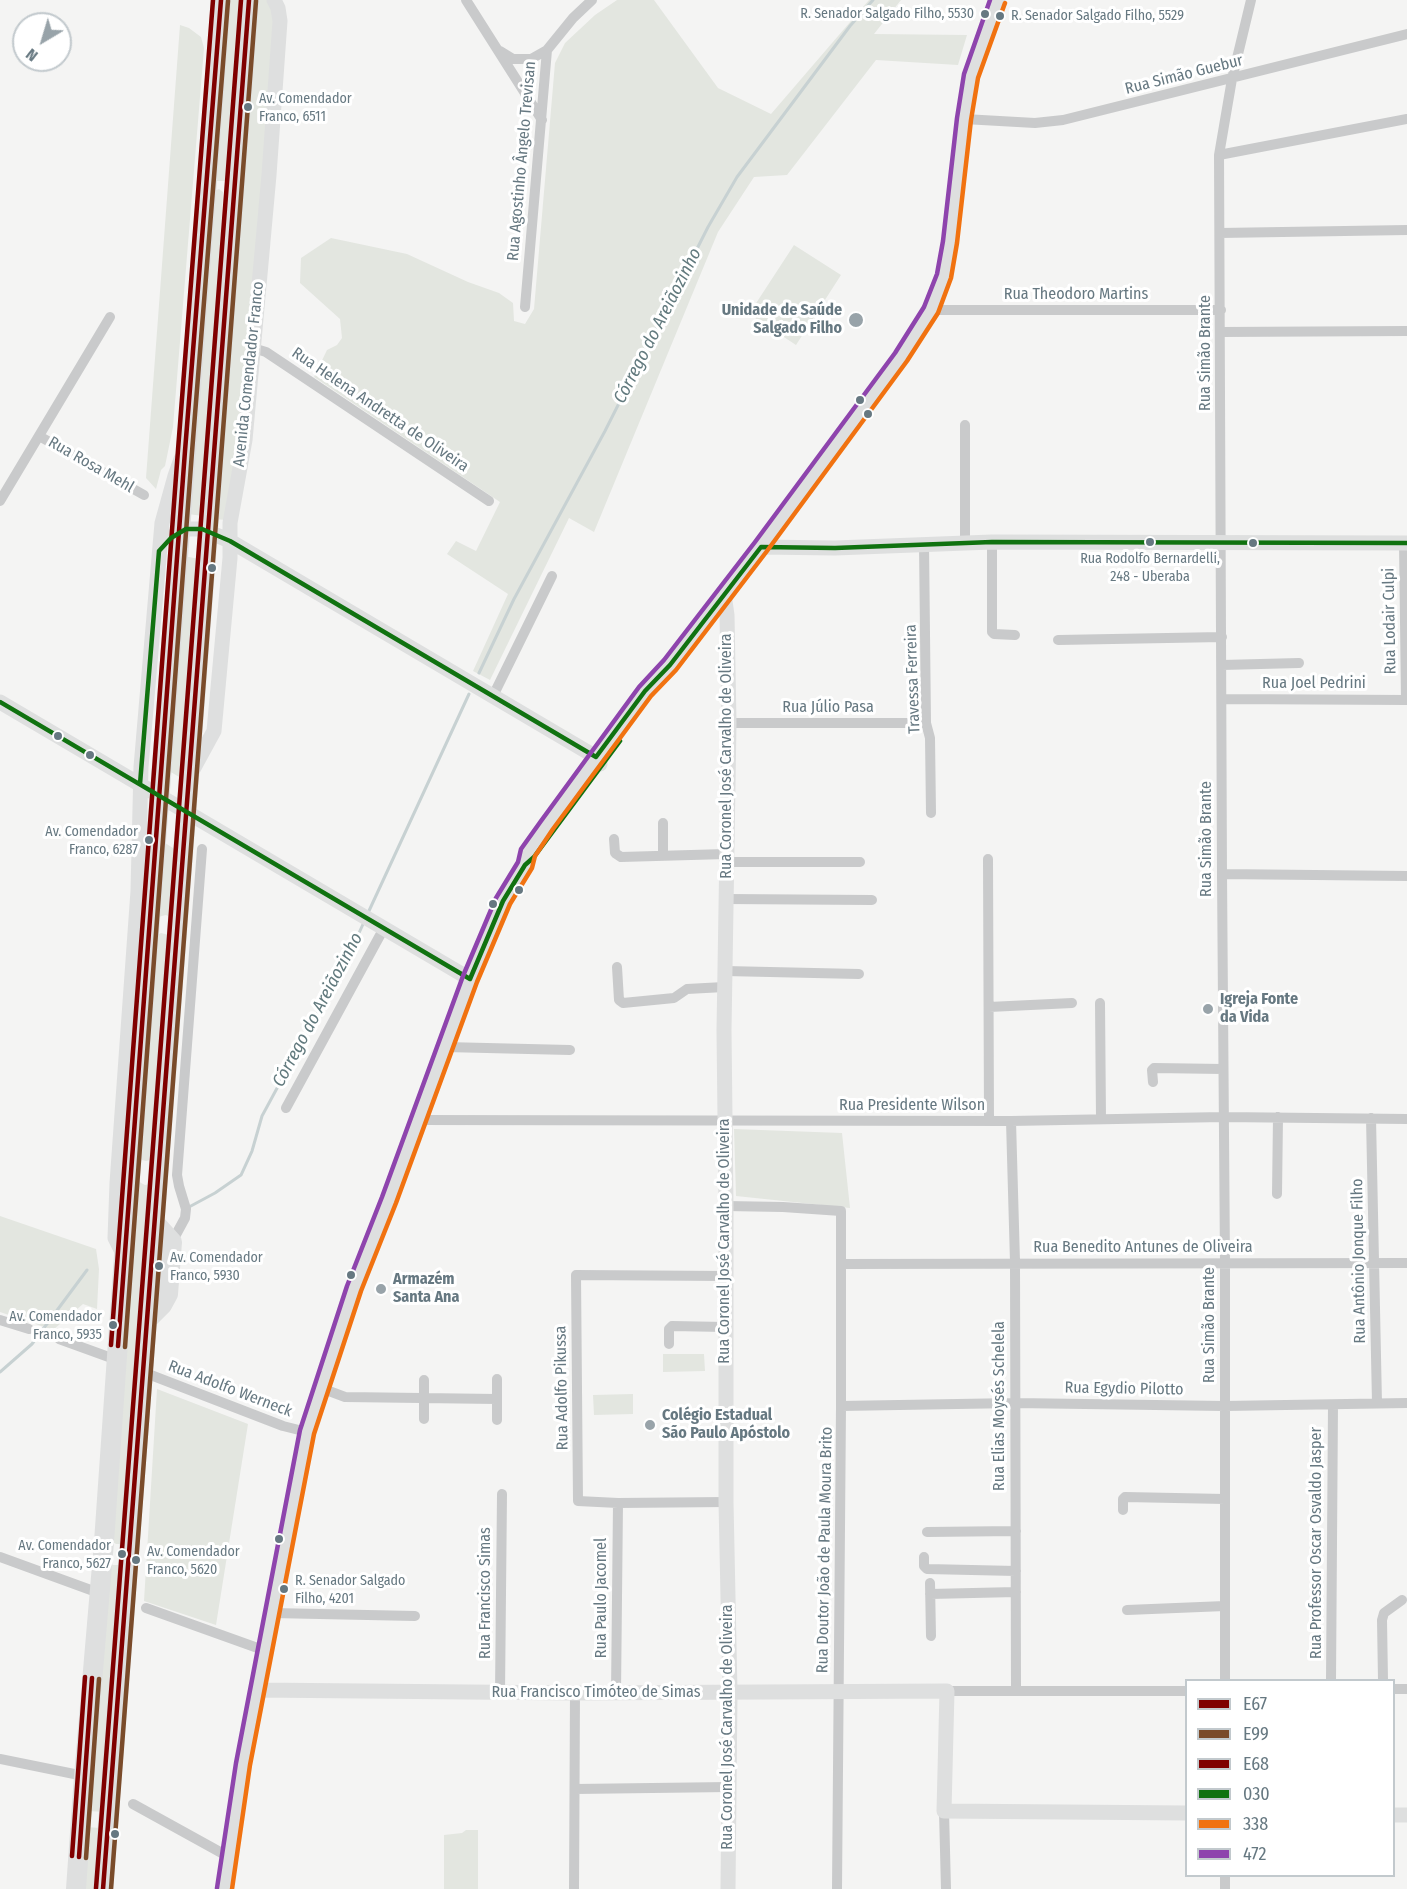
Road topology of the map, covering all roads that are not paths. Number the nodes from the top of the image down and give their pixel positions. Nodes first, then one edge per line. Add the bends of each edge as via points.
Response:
1 (221, 0) edge
2 (249, 0) edge
3 (274, 0) edge
4 (466, 0) edge
5 (592, 0) edge
6 (998, 0) edge
7 (1251, 0) edge
8 (1407, 34) edge
9 (498, 50) junction
10 (547, 50) junction
11 (1232, 79) junction
12 (964, 119) junction
13 (1407, 119) edge
14 (542, 120) junction
15 (1219, 155) junction
16 (206, 187) junction
17 (234, 196) junction
18 (1407, 230) edge
19 (1220, 233) junction
20 (525, 307) dead end
21 (931, 310) junction
22 (1221, 310) junction
23 (110, 317) dead end
24 (1407, 331) edge
25 (1221, 332) junction
26 (253, 348) junction
27 (965, 426) dead end
28 (39, 436) junction
29 (185, 451) junction
30 (144, 495) dead end
31 (0, 501) edge
32 (489, 501) dead end
33 (179, 531) junction
34 (208, 531) junction
35 (230, 541) junction
36 (966, 542) junction
37 (992, 542) junction
38 (1222, 542) junction
39 (1405, 543) edge
40 (924, 544) junction
41 (761, 547) junction
42 (159, 551) junction
43 (552, 576) dead end
44 (724, 594) junction
45 (1015, 635) dead end
46 (1222, 637) junction
47 (1058, 640) dead end
48 (1299, 663) dead end
49 (1222, 665) junction
50 (493, 696) junction
51 (1222, 699) junction
52 (1406, 700) edge
53 (0, 702) edge
54 (729, 723) junction
55 (926, 723) junction
56 (599, 762) junction
57 (189, 778) junction
58 (140, 784) junction
59 (159, 796) junction
60 (186, 812) junction
61 (930, 813) dead end
62 (663, 823) dead end
63 (614, 839) dead end
64 (202, 849) dead end
65 (663, 856) junction
66 (727, 858) junction
67 (988, 859) dead end
68 (860, 862) dead end
69 (1222, 874) junction
70 (1407, 876) edge
71 (726, 899) junction
72 (872, 900) dead end
73 (372, 921) junction
74 (149, 928) junction
75 (177, 936) junction
76 (617, 967) dead end
77 (725, 971) junction
78 (859, 974) dead end
79 (470, 979) junction
80 (724, 987) junction
81 (1100, 1003) dead end
82 (1072, 1004) dead end
83 (988, 1007) junction
84 (445, 1047) junction
85 (570, 1050) dead end
86 (1223, 1069) junction
87 (1153, 1083) dead end
88 (286, 1108) dead end
89 (1223, 1117) junction
90 (1278, 1117) junction
91 (1371, 1118) junction
92 (1101, 1119) junction
93 (1407, 1119) edge
94 (417, 1120) junction
95 (726, 1120) junction
96 (989, 1121) junction
97 (1011, 1121) junction
98 (131, 1165) junction
99 (159, 1169) junction
100 (1277, 1194) dead end
101 (726, 1206) junction
102 (154, 1222) junction
103 (172, 1242) junction
104 (124, 1256) junction
105 (1015, 1262) junction
106 (1373, 1263) junction
107 (1407, 1263) edge
108 (842, 1264) junction
109 (1225, 1264) junction
110 (725, 1276) junction
111 (0, 1320) edge
112 (147, 1320) junction
113 (725, 1327) junction
114 (29, 1329) dead end
115 (59, 1339) dead end
116 (669, 1344) dead end
117 (117, 1360) junction
118 (143, 1372) junction
119 (497, 1379) dead end
120 (424, 1380) dead end
121 (321, 1388) junction
122 (424, 1398) junction
123 (497, 1399) junction
124 (1015, 1403) junction
125 (1377, 1403) junction
126 (1407, 1403) edge
127 (1333, 1405) junction
128 (841, 1406) junction
129 (1225, 1406) junction
130 (424, 1419) dead end
131 (497, 1420) dead end
132 (307, 1432) junction
133 (502, 1494) dead end
134 (1225, 1499) junction
135 (726, 1502) junction
136 (618, 1503) junction
137 (1123, 1510) dead end
138 (1016, 1531) junction
139 (927, 1532) dead end
140 (104, 1542) junction
141 (129, 1546) junction
142 (0, 1557) edge
143 (924, 1557) dead end
144 (1016, 1571) junction
145 (1016, 1592) junction
146 (99, 1593) junction
147 (1402, 1600) dead end
148 (1225, 1606) junction
149 (146, 1608) dead end
150 (1127, 1610) dead end
151 (272, 1613) junction
152 (415, 1616) dead end
153 (931, 1636) dead end
154 (266, 1651) junction
155 (1225, 1679) edge
156 (1331, 1679) edge
157 (1383, 1679) edge
158 (257, 1690) junction
159 (1016, 1690) junction
160 (947, 1691) junction
161 (1185, 1691) edge
162 (730, 1692) junction
163 (838, 1692) junction
164 (500, 1693) junction
165 (575, 1693) junction
166 (616, 1693) junction
167 (0, 1759) edge
168 (84, 1776) junction
169 (729, 1787) junction
170 (575, 1789) junction
171 (134, 1803) dead end
172 (944, 1811) junction
173 (1185, 1814) edge
174 (229, 1857) junction
175 (76, 1889) edge
176 (103, 1889) edge
177 (224, 1889) edge
178 (574, 1889) edge
179 (728, 1889) edge
180 (837, 1889) edge
181 (946, 1889) edge

1 - 16 highway
2 - 17 highway, Avenida Comendador Franco
3 - 26 street, Avenida Comendador Franco via 280,21
4 - 9 street
5 - 10 street, Rua Agostinho Ângelo Trevisan
6 - 12 street via 974,66
7 - 11 street, Rua Simão Brante
8 - 11 street, Rua Simão Guebur
9 - 10 street via 513,59 531,59
9 - 14 street
10 - 14 street, Rua Agostinho Ângelo Trevisan
11 - 12 street, Rua Simão Guebur via 1063,120 1035,123
11 - 15 street, Rua Simão Brante
12 - 21 street via 950,242 944,276
13 - 15 street
14 - 20 street, Rua Agostinho Ângelo Trevisan
15 - 19 street, Rua Simão Brante
16 - 17 highway via 222,182
16 - 29 highway
17 - 34 highway, Avenida Comendador Franco
18 - 19 street
19 - 22 street, Rua Simão Brante
21 - 22 street, Rua Theodoro Martins
21 - 41 street via 901,357
22 - 25 street, Rua Simão Brante
23 - 28 street
24 - 25 street
25 - 38 street, Rua Simão Brante
26 - 32 street, Rua Helena Andretta de Oliveira via 266,352
26 - 35 street, Avenida Comendador Franco
27 - 36 street
28 - 30 street, Rua Rosa Mehl
28 - 31 street
29 - 33 highway
29 - 42 street via 162,523
33 - 34 street
33 - 42 street
33 - 59 highway
34 - 35 street
34 - 57 highway, Avenida Comendador Franco
35 - 50 street
35 - 57 street, Avenida Comendador Franco via 214,731
36 - 37 street
36 - 40 street
37 - 38 street
37 - 45 street via 992,632
38 - 39 street
38 - 46 street, Rua Simão Brante
39 - 52 street, Rua Lodair Culpi
40 - 41 street
40 - 55 street, Travessa Ferreira
41 - 44 street
42 - 58 street
43 - 50 street
44 - 54 street, Rua Coronel José Carvalho de Oliveira
44 - 56 street via 645,691
46 - 47 street
46 - 49 street, Rua Simão Brante
48 - 49 street
49 - 51 street, Rua Simão Brante
50 - 56 street
51 - 52 street, Rua Joel Pedrini
51 - 69 street, Rua Simão Brante
53 - 58 street
54 - 55 street, Rua Júlio Pasa
54 - 66 street, Rua Coronel José Carvalho de Oliveira
55 - 61 street, Travessa Ferreira via 930,738
56 - 79 street via 528,853
57 - 60 highway, Avenida Comendador Franco
58 - 59 street
58 - 104 street via 138,891 115,1238
59 - 60 street
59 - 74 highway
60 - 73 street
60 - 75 highway, Avenida Comendador Franco
62 - 65 street
63 - 65 street via 617,856
64 - 103 street via 177,1175 186,1209 183,1224
65 - 66 street
66 - 68 street
66 - 71 street, Rua Coronel José Carvalho de Oliveira
67 - 83 street
69 - 70 street
69 - 86 street, Rua Simão Brante
71 - 72 street
71 - 77 street, Rua Coronel José Carvalho de Oliveira
73 - 79 street
73 - 88 street
74 - 75 highway via 167,924 176,928
74 - 98 highway
75 - 99 highway, Avenida Comendador Franco
76 - 80 street via 619,1000 623,1003 674,999 687,989
77 - 78 street
77 - 80 street, Rua Coronel José Carvalho de Oliveira
79 - 84 street
80 - 95 street, Rua Coronel José Carvalho de Oliveira
81 - 92 street
82 - 83 street
83 - 96 street
84 - 85 street
84 - 94 street
86 - 87 street via 1154,1068
86 - 89 street, Rua Simão Brante
89 - 90 street, Rua Presidente Wilson
89 - 92 street, Rua Presidente Wilson
89 - 109 street, Rua Simão Brante
90 - 91 street, Rua Presidente Wilson
90 - 100 street
91 - 93 street, Rua Presidente Wilson
91 - 106 street, Rua Antônio Jonque Filho
92 - 97 street, Rua Presidente Wilson
94 - 95 street, Rua Presidente Wilson
94 - 121 street
95 - 96 street, Rua Presidente Wilson
95 - 101 street, Rua Coronel José Carvalho de Oliveira
96 - 97 street, Rua Presidente Wilson
97 - 105 street, Rua Elias Moysés Schelela
98 - 99 highway via 146,1176
98 - 104 highway
99 - 102 highway, Avenida Comendador Franco
101 - 108 street, Rua Doutor João de Paula Moura Brito via 841,1211
101 - 110 street, Rua Coronel José Carvalho de Oliveira
102 - 103 highway
102 - 112 highway, Avenida Comendador Franco
103 - 112 highway via 168,1294
104 - 117 highway
105 - 108 street, Rua Benedito Antunes de Oliveira
105 - 109 street, Rua Benedito Antunes de Oliveira
105 - 124 street, Rua Elias Moysés Schelela
106 - 107 street, Rua Benedito Antunes de Oliveira
106 - 109 street, Rua Benedito Antunes de Oliveira
106 - 125 street, Rua Antônio Jonque Filho
108 - 128 street, Rua Doutor João de Paula Moura Brito
109 - 129 street, Rua Simão Brante
110 - 113 street, Rua Coronel José Carvalho de Oliveira
110 - 136 street, Rua Adolfo Pikussa via 576,1275 578,1501
111 - 114 street
112 - 118 highway, Avenida Comendador Franco
113 - 116 street via 672,1326
113 - 135 street, Rua Coronel José Carvalho de Oliveira
115 - 117 street
117 - 140 highway
118 - 132 street, Rua Adolfo Werneck
118 - 141 highway, Avenida Comendador Franco
119 - 123 street
120 - 122 street
121 - 122 street via 345,1397
121 - 132 street
122 - 123 street
122 - 130 street
123 - 131 street
124 - 128 street, Rua Egydio Pilotto
124 - 129 street, Rua Egydio Pilotto
124 - 138 street, Rua Elias Moysés Schelela
125 - 126 street, Rua Egydio Pilotto
125 - 127 street, Rua Egydio Pilotto
127 - 129 street, Rua Egydio Pilotto
127 - 156 street, Rua Professor Oscar Osvaldo Jasper
128 - 163 street, Rua Doutor João de Paula Moura Brito
129 - 134 street, Rua Simão Brante
132 - 151 street
133 - 164 street, Rua Francisco Simas
134 - 137 street via 1125,1497
134 - 148 street, Rua Simão Brante
135 - 136 street
135 - 162 street, Rua Coronel José Carvalho de Oliveira
136 - 166 street, Rua Paulo Jacomel
138 - 139 street
138 - 144 street, Rua Elias Moysés Schelela
140 - 141 highway via 116,1557 126,1554
140 - 146 highway
141 - 176 highway, Avenida Comendador Franco
142 - 146 street
143 - 144 street via 927,1569
144 - 145 street, Rua Elias Moysés Schelela
145 - 153 street via 930,1588
145 - 159 street, Rua Elias Moysés Schelela
146 - 168 highway
147 - 157 street via 1384,1613 1382,1620
148 - 150 street
148 - 155 street, Rua Simão Brante
149 - 154 street
151 - 152 street
151 - 154 street
154 - 158 street
158 - 164 street, Rua Francisco Timóteo de Simas
158 - 174 street
159 - 160 street, Rua Francisco Timóteo de Simas
159 - 161 street, Rua Francisco Timóteo de Simas
160 - 163 street, Rua Francisco Timóteo de Simas
160 - 172 street
162 - 163 street, Rua Francisco Timóteo de Simas
162 - 166 street, Rua Francisco Timóteo de Simas
162 - 169 street, Rua Coronel José Carvalho de Oliveira
163 - 180 street, Rua Doutor João de Paula Moura Brito
164 - 165 street, Rua Francisco Timóteo de Simas
165 - 166 street, Rua Francisco Timóteo de Simas
165 - 170 street
167 - 168 street
168 - 175 highway
169 - 170 street
169 - 179 street, Rua Coronel José Carvalho de Oliveira
170 - 178 street
171 - 174 street
172 - 173 street
172 - 181 street
174 - 177 street

